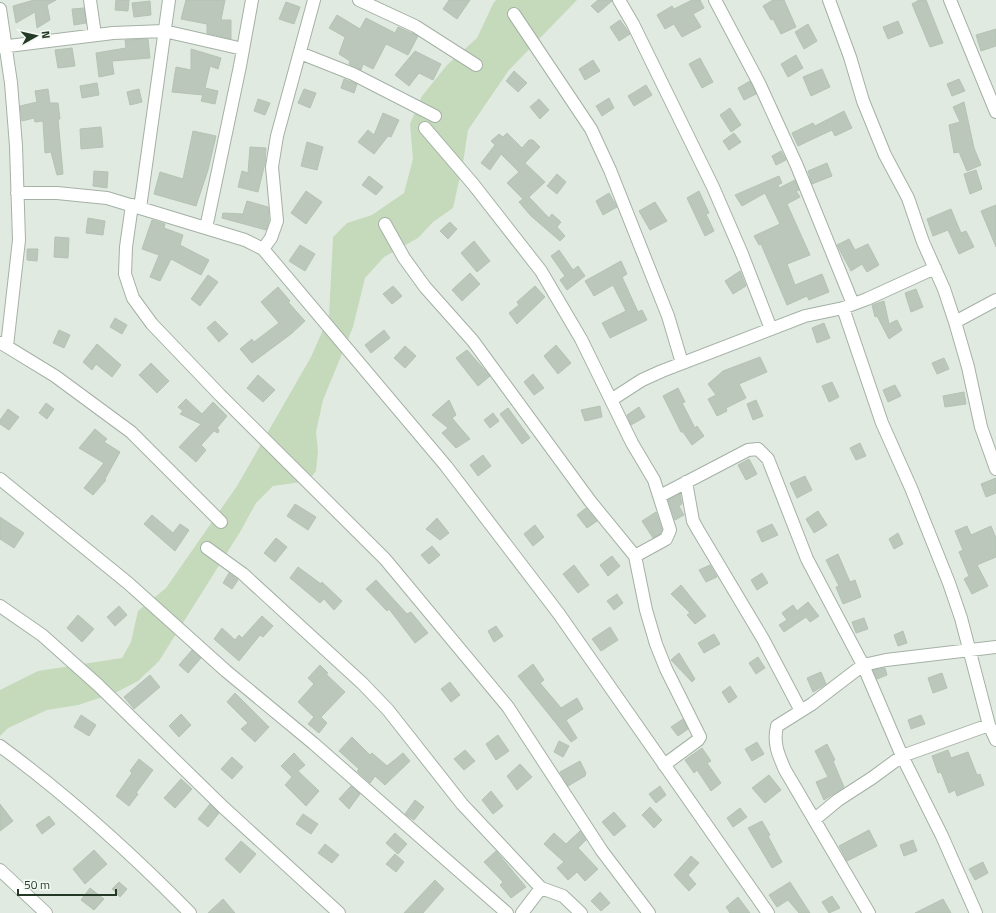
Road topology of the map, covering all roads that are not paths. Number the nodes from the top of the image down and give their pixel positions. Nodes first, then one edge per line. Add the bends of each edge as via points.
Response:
1 (90, 0) edge
2 (169, 0) edge
3 (252, 0) edge
4 (314, 0) edge
5 (359, 0) edge
6 (619, 0) edge
7 (715, 0) edge
8 (829, 0) edge
9 (950, 0) edge
10 (0, 9) edge
11 (514, 14) dead end
12 (164, 31) junction
13 (95, 35) junction
14 (3, 46) edge
15 (243, 49) junction
16 (300, 53) junction
17 (476, 65) dead end
18 (996, 112) edge
19 (435, 116) dead end
20 (425, 128) dead end
21 (17, 193) junction
22 (136, 206) junction
23 (385, 224) dead end
24 (206, 228) junction
25 (263, 249) junction
26 (935, 268) junction
27 (996, 300) edge
28 (848, 306) junction
29 (955, 322) junction
30 (771, 329) junction
31 (4, 344) edge
32 (682, 363) junction
33 (611, 400) junction
34 (996, 468) edge
35 (0, 479) edge
36 (686, 482) junction
37 (660, 496) junction
38 (221, 522) dead end
39 (207, 548) dead end
40 (635, 556) junction
41 (0, 606) edge
42 (996, 647) edge
43 (969, 650) junction
44 (864, 665) junction
45 (801, 712) junction
46 (989, 725) junction
47 (996, 740) edge
48 (0, 746) edge
49 (902, 756) junction
50 (664, 765) junction
51 (815, 819) junction
52 (0, 870) edge
53 (541, 888) junction
54 (46, 913) edge
55 (190, 913) edge
56 (339, 913) edge
57 (507, 913) edge
58 (522, 913) edge
59 (581, 913) edge
60 (649, 913) edge
61 (768, 913) edge
62 (869, 913) edge
63 (976, 913) edge

1 - 13 street
2 - 12 street
3 - 15 street
4 - 16 street
5 - 17 street via 414,26
6 - 30 street via 713,188
7 - 28 street via 759,82 798,166
8 - 26 street via 863,101 885,155 908,198
9 - 18 street
10 - 14 street
11 - 32 street via 591,129 668,316
12 - 13 street
12 - 15 street
12 - 22 street
13 - 14 street
14 - 21 street via 11,82
15 - 24 street
16 - 19 street via 353,74
16 - 25 street via 277,136 272,167 277,221 271,238
20 - 33 street via 473,184 540,271 581,339
21 - 22 street via 84,194
21 - 31 street via 18,240
22 - 24 street
22 - 60 street via 126,247 125,274 133,298 152,324 220,395 385,559 508,707 602,851
23 - 40 street via 404,258 425,287 473,340 586,495
24 - 25 street via 245,240
25 - 50 street via 446,466 559,614
26 - 28 street
26 - 29 street
27 - 29 street
28 - 30 street via 805,316
28 - 43 street via 882,422 949,583
29 - 34 street via 981,427
30 - 32 street
31 - 38 street via 55,376 131,432
32 - 33 street via 642,380
33 - 37 street
35 - 57 street via 128,583 226,671
36 - 37 street
36 - 44 street via 748,450 758,449 768,459 807,559
36 - 45 street via 693,521 763,639
37 - 40 street via 670,530 662,541
39 - 53 street via 243,574 388,710 462,804
40 - 50 street via 656,644 700,737
41 - 56 street via 42,635 98,685 223,807
42 - 43 street
43 - 44 street
43 - 46 street
44 - 45 street
44 - 49 street
45 - 51 street via 777,726 776,748 785,770
46 - 47 street
46 - 49 street
48 - 55 street via 98,824
49 - 51 street
49 - 63 street via 942,836
50 - 61 street
51 - 62 street
52 - 54 street
53 - 58 street
53 - 59 street via 563,896

